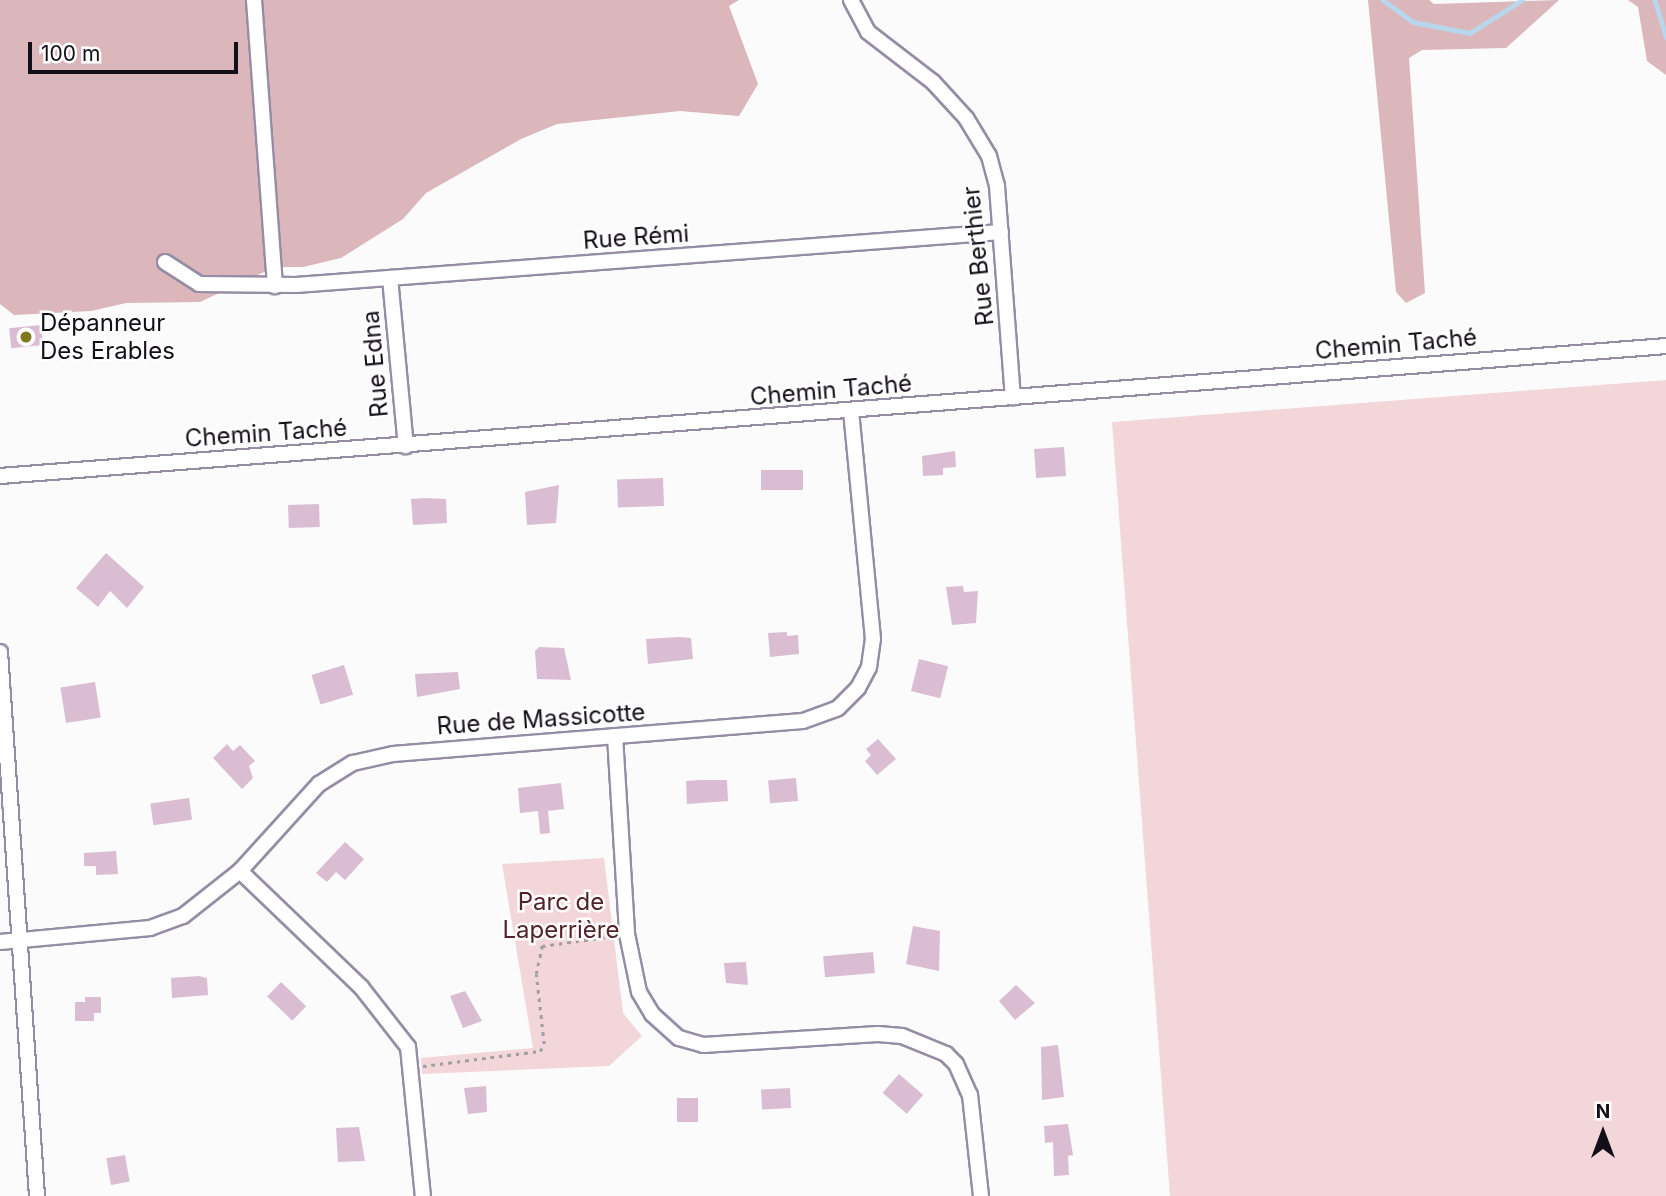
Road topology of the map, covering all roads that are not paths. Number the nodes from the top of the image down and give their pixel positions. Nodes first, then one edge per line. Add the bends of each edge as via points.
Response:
1 (254, 0) edge
2 (851, 0) edge
3 (1001, 232) junction
4 (165, 262) dead end
5 (390, 278) junction
6 (275, 286) junction
7 (1666, 346) edge
8 (1013, 397) junction
9 (851, 411) junction
10 (406, 446) junction
11 (0, 476) edge
12 (0, 652) edge
13 (615, 736) junction
14 (240, 871) junction
15 (20, 941) junction
16 (0, 942) edge
17 (37, 1196) edge
18 (423, 1196) edge
19 (981, 1196) edge

1 - 6 street
2 - 3 street, Rue Berthier via 868,32 933,82 981,139 996,186
3 - 5 street, Rue Rémi
3 - 8 street, Rue Berthier
4 - 6 street, Rue Rémi via 199,284
5 - 6 street, Rue Rémi
5 - 10 street, Rue Edna
7 - 8 street, Chemin Taché
8 - 9 street, Chemin Taché
9 - 10 street, Chemin Taché
9 - 13 street, Rue de Massicotte via 873,611 869,667 858,688 838,708 803,722
10 - 11 street, Chemin Taché
12 - 15 street
13 - 14 street, Rue de Massicotte via 393,754 353,763 319,785
13 - 19 street via 627,934 639,992 652,1014 680,1038 703,1045 878,1034 902,1036 946,1054 956,1064 970,1095
14 - 15 street, Rue de Massicotte via 183,916 150,928
14 - 18 street via 382,1011 408,1047 414,1067
15 - 16 street, Rue de Massicotte
15 - 17 street

